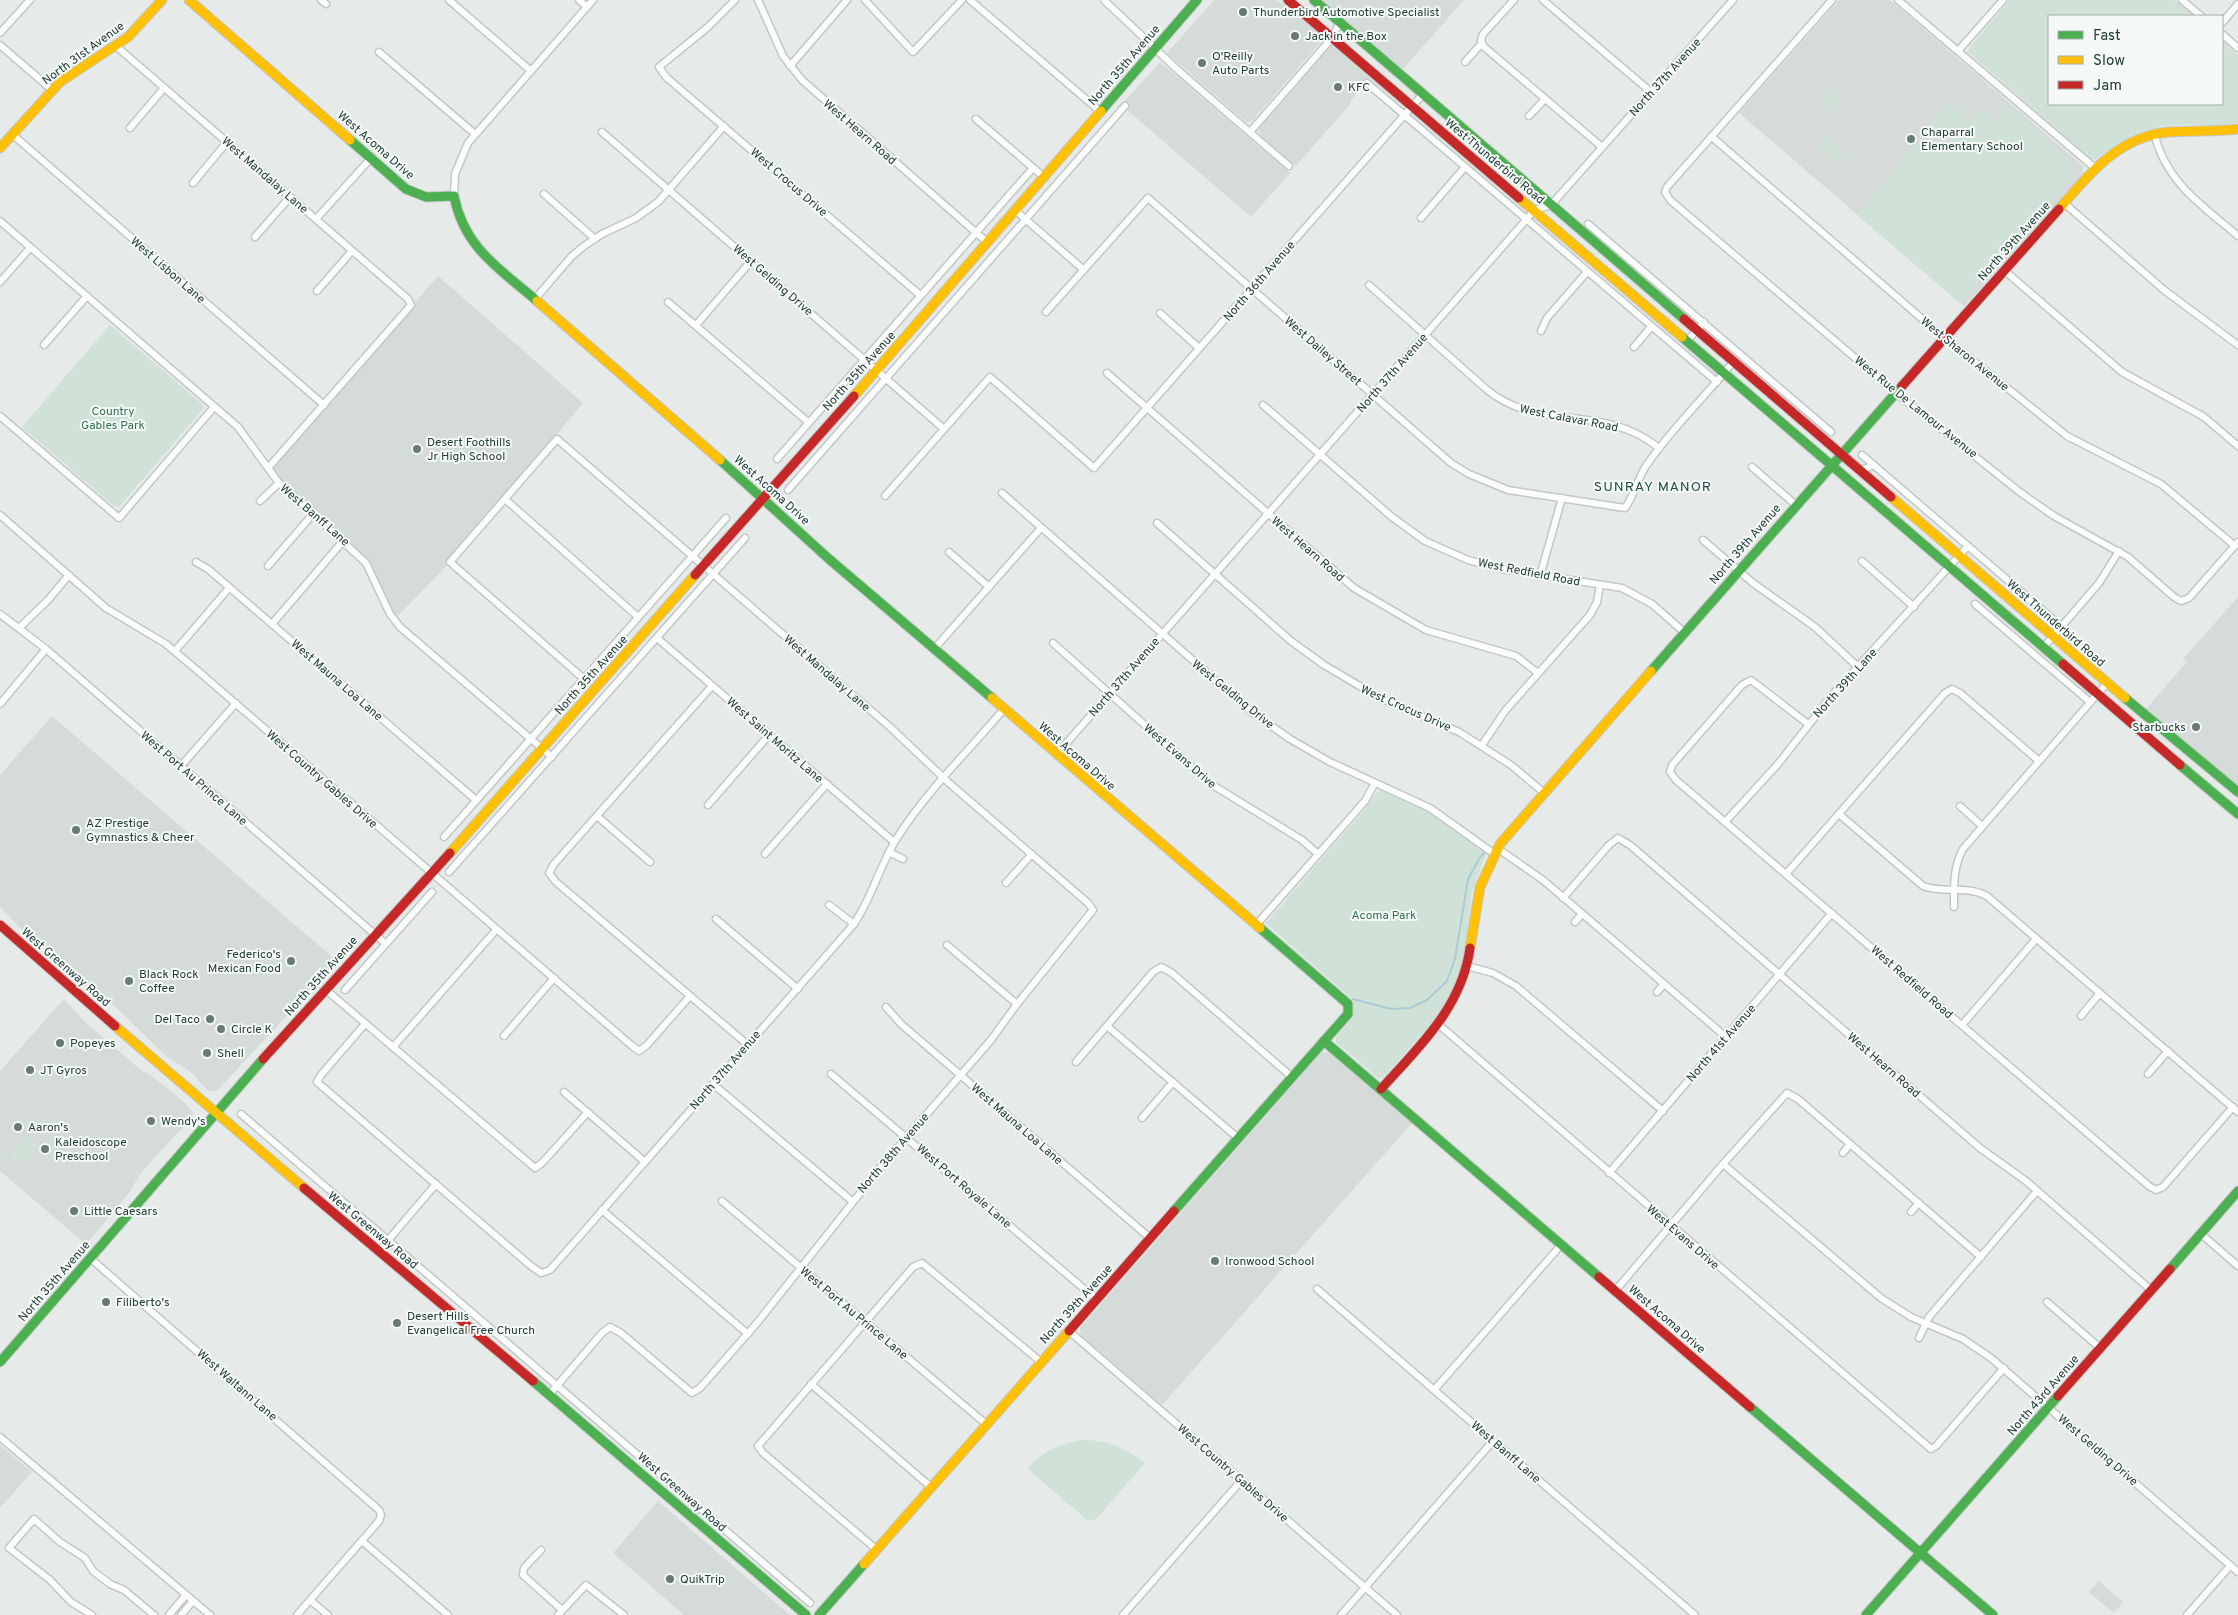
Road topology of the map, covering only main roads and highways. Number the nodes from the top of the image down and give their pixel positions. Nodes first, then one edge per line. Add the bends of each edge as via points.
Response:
1 (162, 0) edge
2 (188, 0) edge
3 (1197, 0) edge
4 (1288, 0) edge
5 (1314, 0) edge
6 (2238, 129) edge
7 (0, 148) edge
8 (1841, 454) junction
9 (1831, 465) junction
10 (764, 498) junction
11 (2238, 792) edge
12 (2238, 814) edge
13 (0, 925) edge
14 (1349, 1009) joint
15 (1324, 1041) junction
16 (1381, 1089) junction
17 (216, 1113) junction
18 (2238, 1190) edge
19 (0, 1362) edge
20 (1921, 1553) junction
21 (806, 1615) edge
22 (819, 1615) edge
23 (1866, 1615) edge
24 (1993, 1615) edge

1 - 7 main road, North 31st Avenue via 128,37 72,73 52,90
2 - 10 main road, West Acoma Drive via 372,157 406,190 426,196 454,196 465,235 478,250
3 - 10 main road, North 35th Avenue
4 - 9 main road, West Thunderbird Road
5 - 8 main road, West Thunderbird Road
6 - 8 main road, North 39th Avenue via 2154,133 2114,151 2095,168
8 - 9 main road, North 39th Avenue
8 - 11 main road, West Thunderbird Road
9 - 12 main road, West Thunderbird Road
9 - 16 main road, North 39th Avenue via 1495,850 1478,891 1467,966 1456,997 1438,1024
10 - 14 main road, West Acoma Drive via 829,559 1344,999
10 - 17 main road, North 35th Avenue
13 - 17 main road, West Greenway Road
14 - 15 main road, North 39th Avenue
15 - 16 main road, West Acoma Drive
15 - 22 main road, North 39th Avenue
16 - 20 main road, West Acoma Drive
17 - 19 main road, North 35th Avenue
17 - 21 main road, West Greenway Road
18 - 20 main road, North 43rd Avenue
20 - 23 main road, North 43rd Avenue
20 - 24 main road, West Acoma Drive

